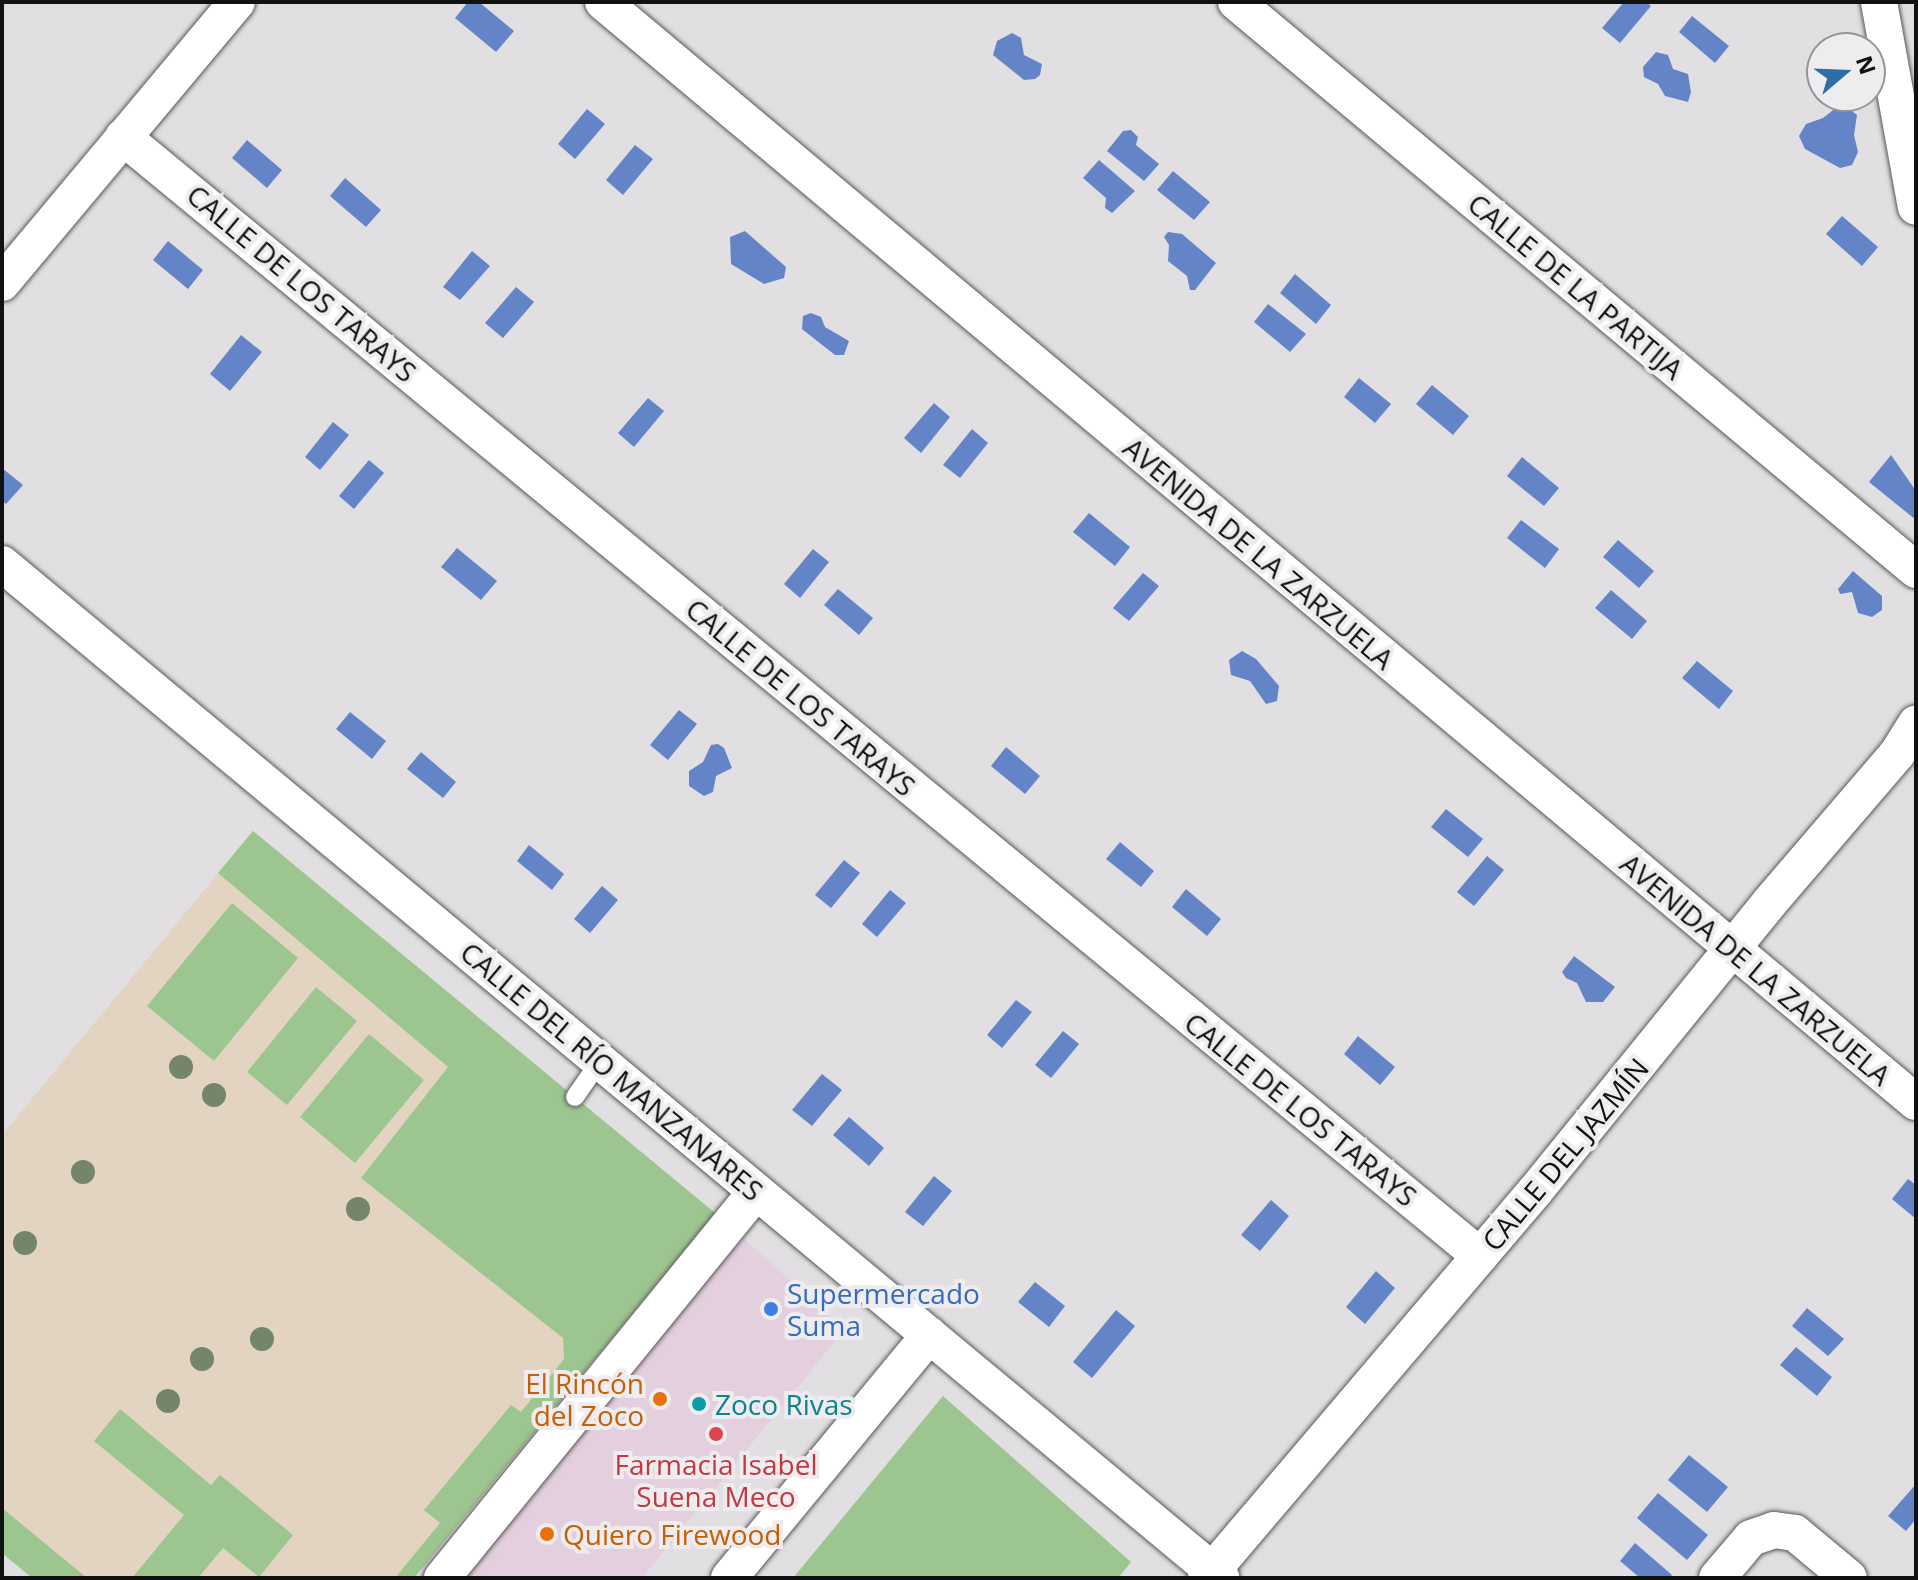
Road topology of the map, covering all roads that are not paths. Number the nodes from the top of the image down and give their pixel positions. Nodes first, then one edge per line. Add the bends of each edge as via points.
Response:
1 (237, 2) edge
2 (603, 2) edge
3 (1236, 2) edge
4 (1879, 2) edge
5 (123, 137) junction
6 (1916, 207) edge
7 (2, 283) edge
8 (2, 564) edge
9 (1916, 570) edge
10 (1916, 723) edge
11 (1731, 950) junction
12 (600, 1061) junction
13 (575, 1097) dead end
14 (1916, 1102) edge
15 (756, 1191) junction
16 (1480, 1256) junction
17 (929, 1335) junction
18 (1213, 1575) edge
19 (442, 1578) edge
20 (729, 1578) edge
21 (1717, 1578) edge
22 (1849, 1578) edge

1 - 5 street
2 - 11 street, AVENIDA DE LA ZARZUELA
3 - 9 street, CALLE DE LA PARTIJA
4 - 6 street
5 - 7 street
5 - 16 street, CALLE DE LOS TARAYS
8 - 12 street, CALLE DEL RÍO MANZANARES
10 - 11 street, CALLE DEL JAZMÍN via 1897,754
11 - 14 street, AVENIDA DE LA ZARZUELA
11 - 16 street, CALLE DEL JAZMÍN
12 - 13 lane
12 - 15 street, CALLE DEL RÍO MANZANARES
15 - 17 street, CALLE DEL RÍO MANZANARES
15 - 19 street
16 - 18 street, CALLE DEL JAZMÍN
17 - 18 street, CALLE DEL RÍO MANZANARES
17 - 20 street
21 - 22 street via 1751,1538 1774,1530 1795,1533

